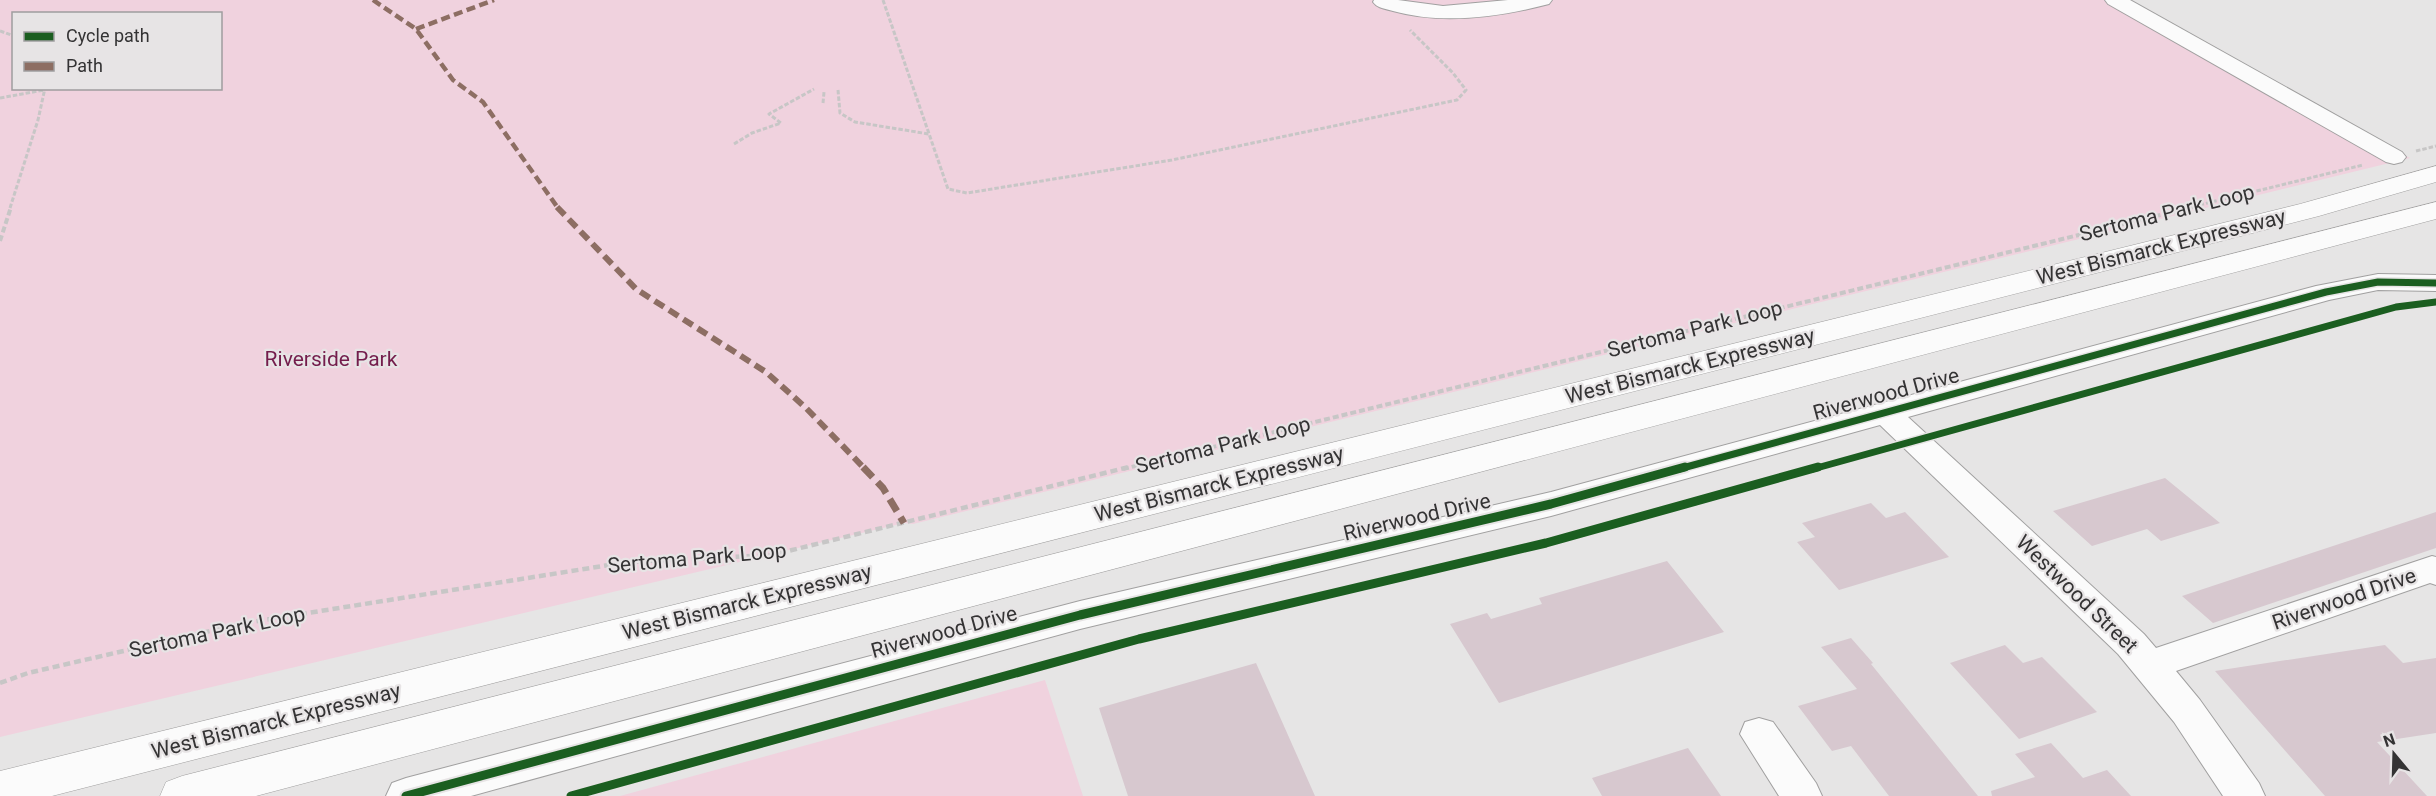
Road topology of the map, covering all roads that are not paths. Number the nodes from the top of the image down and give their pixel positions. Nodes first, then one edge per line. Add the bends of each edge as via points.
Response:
1 (1542, 0) edge
2 (2115, 0) edge
3 (1383, 2) road end
4 (1478, 12) junction
5 (1418, 30) dead end
6 (2394, 157) road end
7 (2436, 174) edge
8 (2436, 210) edge
9 (2436, 283) edge
10 (1886, 413) junction
11 (2436, 572) edge
12 (2150, 664) junction
13 (1759, 734) dead end
14 (0, 790) edge
15 (182, 796) edge
16 (406, 796) edge
17 (1802, 796) edge
18 (2245, 796) edge

1 - 4 street
2 - 6 street
3 - 4 street via 1407,11
4 - 5 street via 1436,19
7 - 14 highway, West Bismarck Expressway via 2286,216
8 - 15 highway, West Bismarck Expressway
9 - 10 street, Riverwood Drive via 2378,282 2342,288
10 - 12 street, Westwood Street
10 - 16 street, Riverwood Drive via 1512,514 1080,615
11 - 12 street, Riverwood Drive via 2432,569
12 - 18 street, Westwood Street
13 - 17 street

